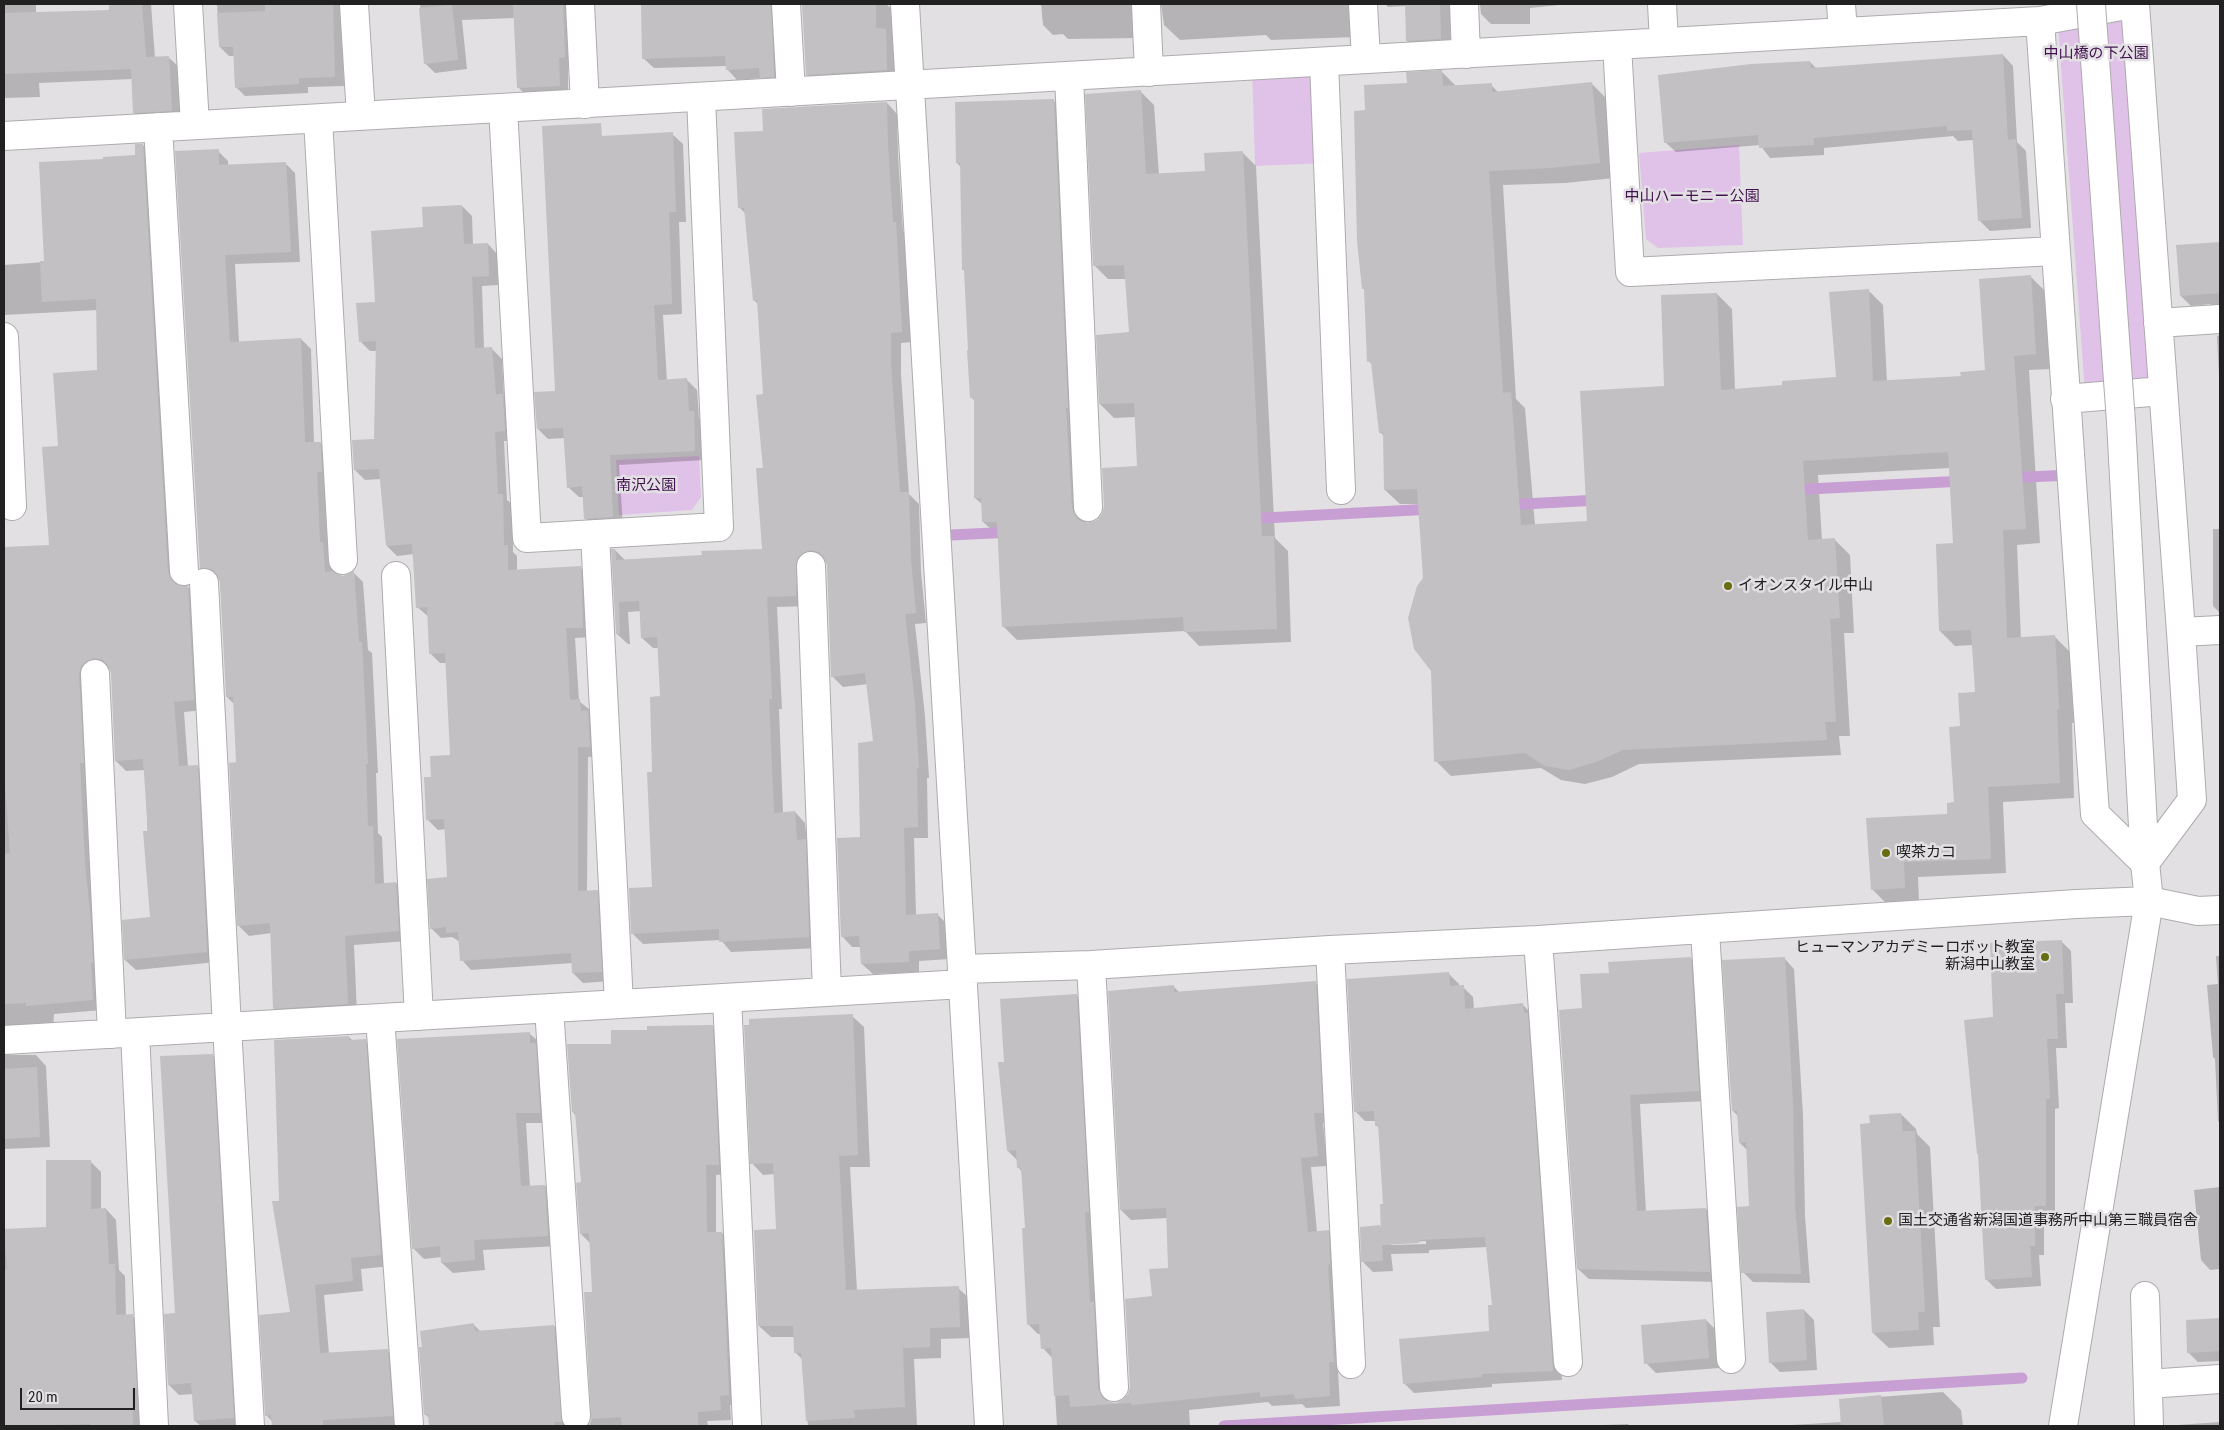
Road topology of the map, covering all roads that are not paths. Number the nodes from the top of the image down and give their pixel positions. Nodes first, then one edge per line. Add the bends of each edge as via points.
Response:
1 (188, 4) edge
2 (354, 4) edge
3 (580, 4) edge
4 (786, 4) edge
5 (904, 4) edge
6 (1146, 4) edge
7 (1363, 4) edge
8 (1464, 4) edge
9 (1662, 4) edge
10 (1841, 4) edge
11 (2091, 4) edge
12 (2134, 4) edge
13 (2040, 21) junction
14 (1843, 32) junction
15 (1664, 42) junction
16 (1617, 45) junction
17 (1466, 54) junction
18 (1366, 59) junction
19 (1324, 62) junction
20 (1149, 72) junction
21 (1069, 76) junction
22 (908, 85) junction
23 (791, 92) junction
24 (701, 97) junction
25 (586, 104) junction
26 (503, 108) junction
27 (361, 116) junction
28 (318, 119) junction
29 (195, 125) junction
30 (158, 128) junction
31 (4, 136) edge
32 (2056, 251) junction
33 (2220, 320) edge
34 (2158, 323) junction
35 (4, 337) edge
36 (2163, 391) junction
37 (2065, 399) junction
38 (1341, 490) dead end
39 (12, 506) dead end
40 (1088, 507) dead end
41 (595, 534) junction
42 (343, 560) dead end
43 (811, 566) dead end
44 (396, 576) dead end
45 (2220, 630) edge
46 (2181, 632) junction
47 (95, 674) dead end
48 (2145, 863) junction
49 (2149, 901) junction
50 (2220, 910) edge
51 (1705, 930) junction
52 (1538, 940) junction
53 (1330, 950) junction
54 (1091, 965) junction
55 (963, 977) junction
56 (827, 992) junction
57 (727, 998) junction
58 (619, 1004) junction
59 (549, 1008) junction
60 (419, 1016) junction
61 (380, 1018) junction
62 (227, 1027) junction
63 (123, 1033) junction
64 (4, 1040) edge
65 (2144, 1296) dead end
66 (1731, 1359) dead end
67 (1568, 1362) dead end
68 (1350, 1364) dead end
69 (2220, 1379) edge
70 (2148, 1384) junction
71 (1114, 1387) dead end
72 (576, 1416) dead end
73 (747, 1424) dead end
74 (154, 1426) edge
75 (250, 1426) edge
76 (409, 1426) edge
77 (989, 1426) edge
78 (2063, 1426) edge
79 (2149, 1426) edge

1 - 29 street
2 - 27 street
3 - 25 street
4 - 23 street
5 - 22 street
6 - 20 street
7 - 18 street
8 - 17 street
9 - 15 street
10 - 14 street
11 - 48 street, bridge via 2120,422
12 - 13 street
12 - 34 street
13 - 14 street
13 - 32 street
14 - 15 street
15 - 16 street
16 - 17 street
16 - 32 street via 1630,272
17 - 18 street
18 - 19 street
19 - 20 street
19 - 38 street
20 - 21 street
21 - 22 street
21 - 40 street
22 - 23 street
22 - 55 street
23 - 24 street
24 - 25 street
24 - 41 street via 719,528
25 - 26 street
26 - 27 street
26 - 41 street via 527,538
27 - 28 street
28 - 29 street
28 - 42 street
29 - 30 street
30 - 31 street
30 - 62 street
32 - 37 street
33 - 34 street
34 - 36 street
35 - 39 street
36 - 37 street
36 - 46 street
37 - 48 street via 2095,814
41 - 58 street
43 - 56 street
44 - 60 street
45 - 46 street
46 - 48 street via 2192,800
47 - 63 street
48 - 49 street
49 - 50 street via 2198,912
49 - 51 street
49 - 78 street
51 - 52 street
51 - 66 street
52 - 53 street
52 - 67 street
53 - 54 street
53 - 68 street
54 - 55 street
54 - 71 street
55 - 56 street
55 - 77 street
56 - 57 street
57 - 58 street
57 - 73 street
58 - 59 street
59 - 60 street
59 - 72 street
60 - 61 street
61 - 62 street
61 - 76 street
62 - 63 street
62 - 75 street
63 - 64 street
63 - 74 street
65 - 70 street
69 - 70 street
70 - 79 street

